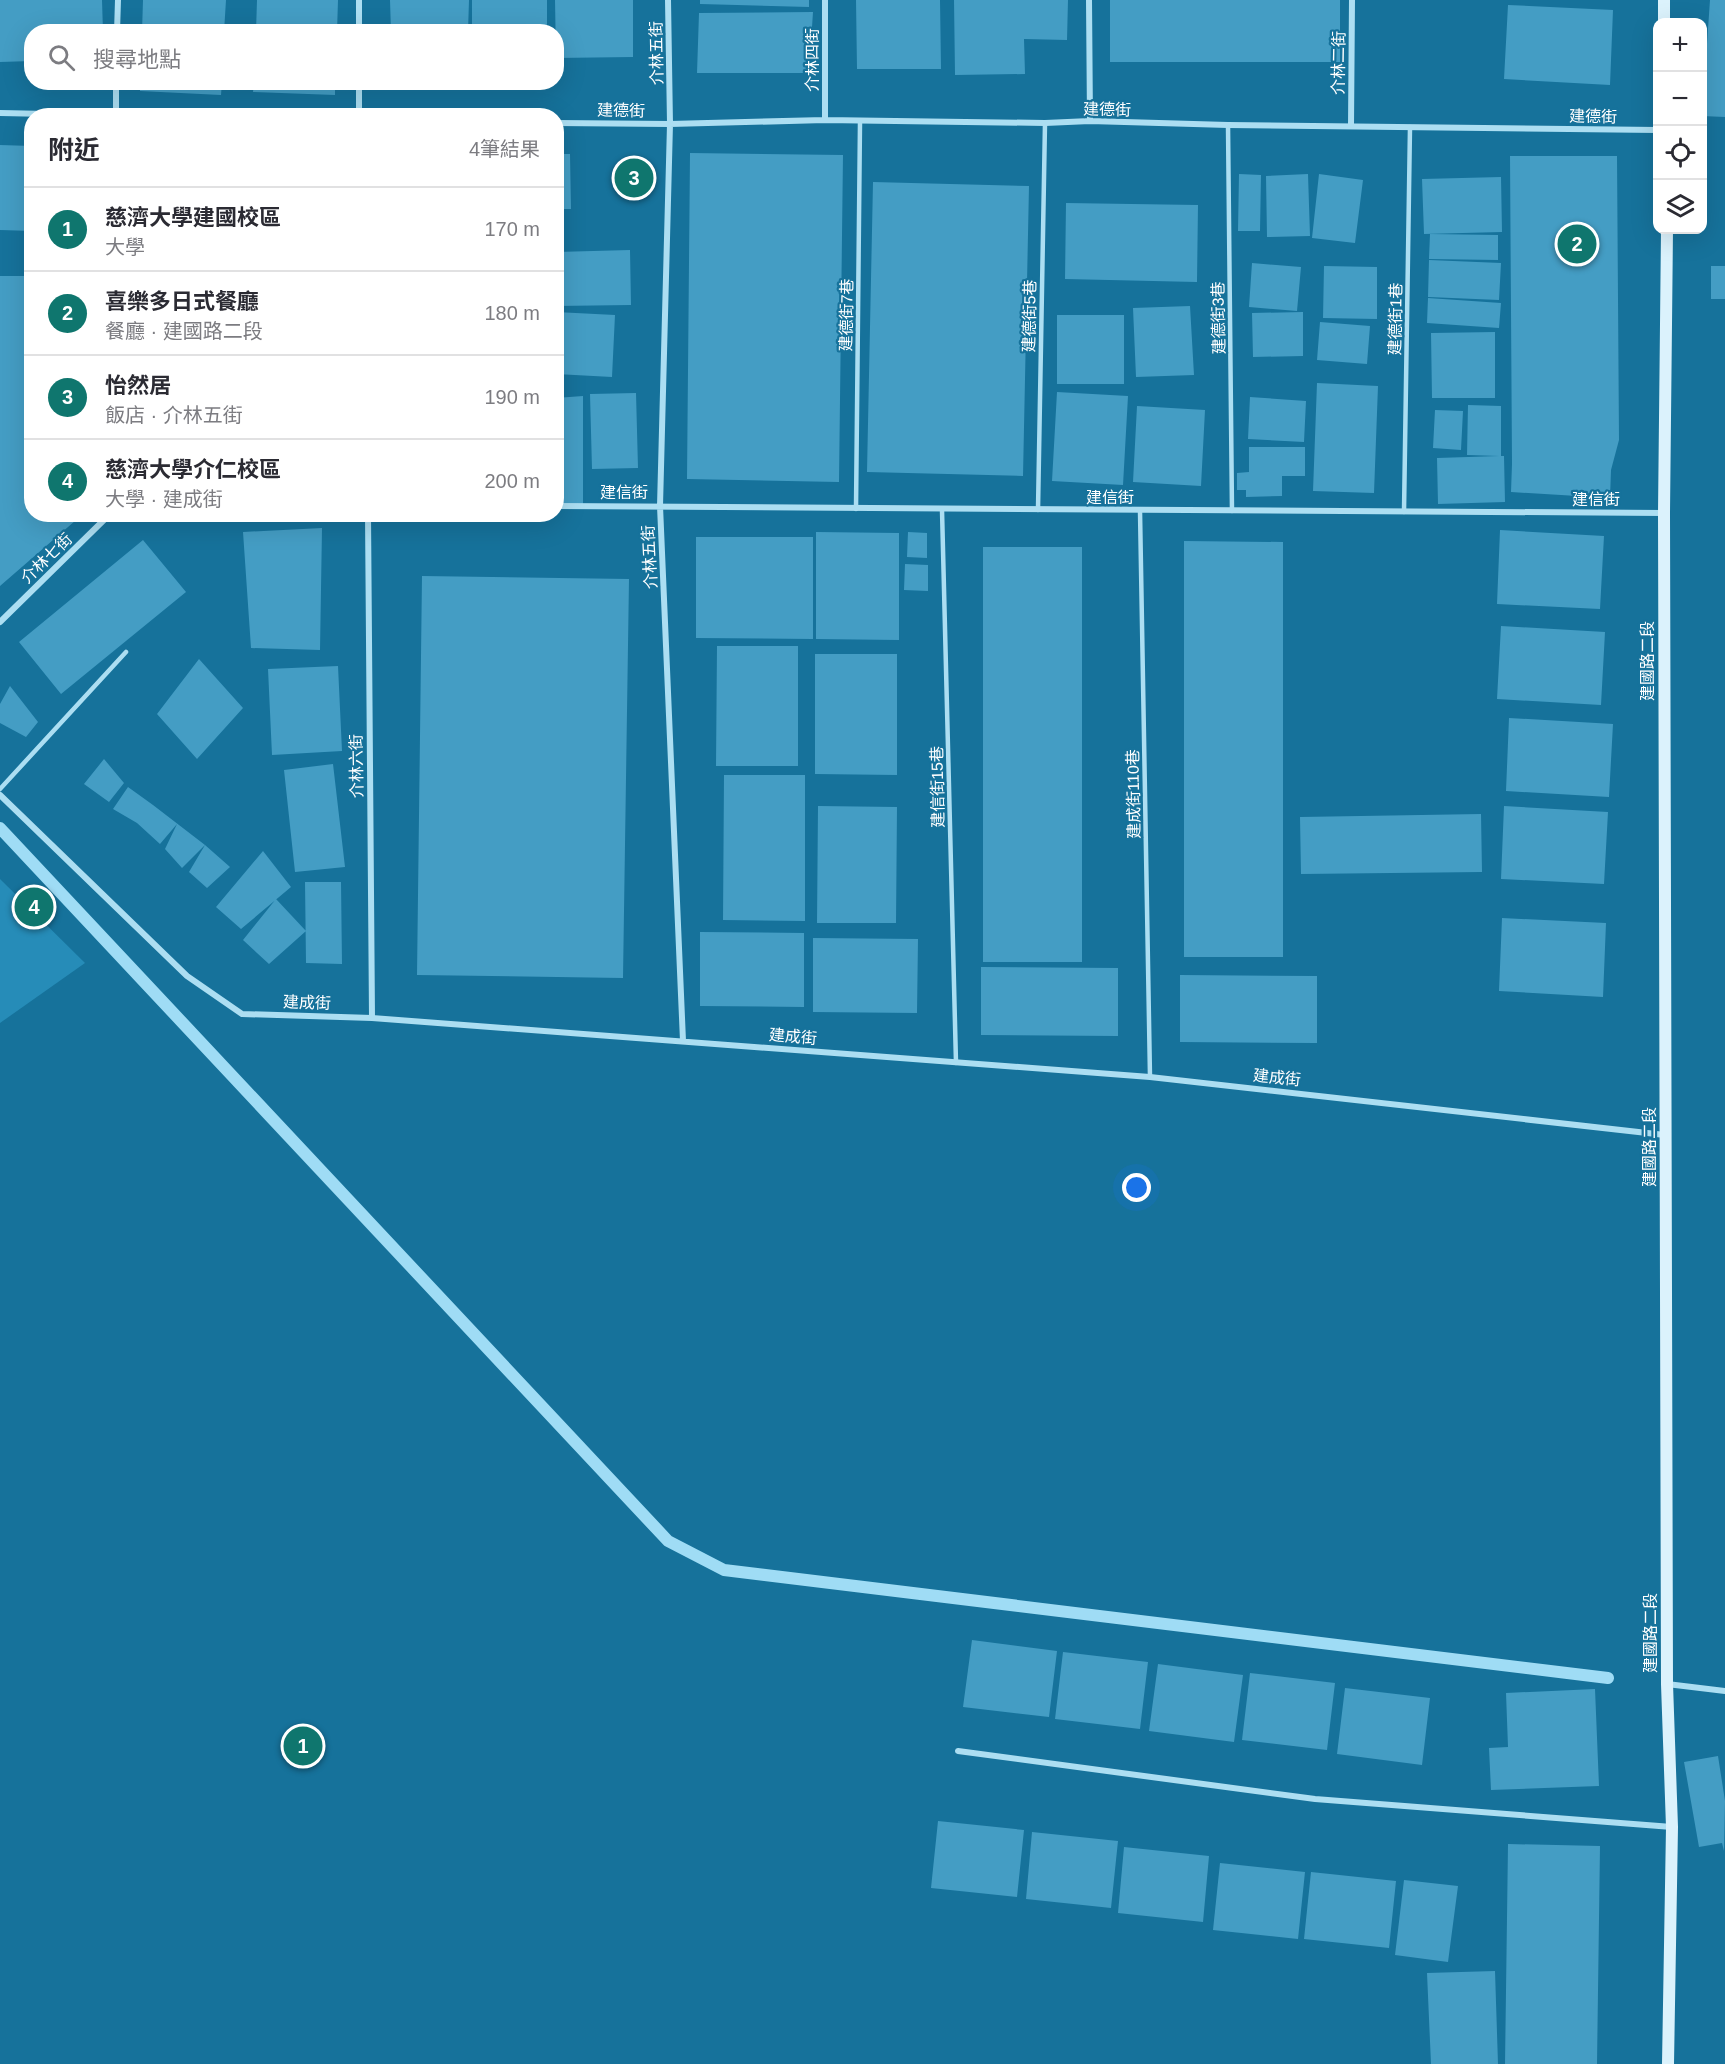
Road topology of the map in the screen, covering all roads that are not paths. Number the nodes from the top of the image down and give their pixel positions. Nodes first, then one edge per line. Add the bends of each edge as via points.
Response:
1 (118, 0) edge
2 (359, 0) edge
3 (668, 0) edge
4 (825, 0) edge
5 (1089, 0) edge
6 (1352, 0) edge
7 (1664, 0) edge
8 (1664, 18) edge
9 (117, 24) edge
10 (359, 24) edge
11 (116, 90) edge
12 (359, 90) edge
13 (116, 108) edge
14 (359, 108) edge
15 (0, 113) edge
16 (24, 113) edge
17 (825, 120) junction
18 (1090, 121) junction
19 (860, 122) junction
20 (564, 123) edge
21 (1045, 123) junction
22 (670, 124) junction
23 (1228, 126) junction
24 (1351, 126) junction
25 (1410, 127) junction
26 (1653, 130) edge
27 (1666, 234) edge
28 (564, 506) edge
29 (660, 506) junction
30 (856, 509) junction
31 (942, 510) junction
32 (1038, 510) junction
33 (1140, 511) junction
34 (1232, 511) junction
35 (1404, 512) junction
36 (1664, 513) junction
37 (102, 522) edge
38 (368, 522) edge
39 (0, 622) edge
40 (126, 652) dead end
41 (0, 789) edge
42 (0, 795) edge
43 (372, 1018) junction
44 (683, 1041) junction
45 (956, 1063) junction
46 (1150, 1077) junction
47 (1665, 1135) junction
48 (1667, 1684) junction
49 (1725, 1691) edge
50 (958, 1751) dead end
51 (1672, 1827) junction
52 (1668, 2064) edge

1 - 9 street
2 - 10 street
3 - 22 street, 介林五街
4 - 17 street, 介林四街
5 - 18 street
6 - 24 street, 介林二街
7 - 8 street
11 - 13 street
12 - 14 street
15 - 16 street
17 - 19 street, 建德街
17 - 22 street, 建德街
18 - 21 street, 建德街
18 - 23 street, 建德街
19 - 21 street, 建德街
19 - 30 lane, 建德街7巷
20 - 22 street, 建德街
21 - 32 lane, 建德街5巷
22 - 29 street, 介林五街
23 - 24 street, 建德街
23 - 34 lane, 建德街3巷
24 - 25 street, 建德街
25 - 26 street, 建德街
25 - 35 lane, 建德街1巷
27 - 36 street, 建國路二段
28 - 29 street, 建信街
29 - 30 street, 建信街
29 - 44 street, 介林五街
30 - 31 street, 建信街
31 - 32 street, 建信街
31 - 45 lane, 建信街15巷
32 - 33 street, 建信街
33 - 34 street, 建信街
33 - 46 lane, 建成街110巷
34 - 35 street, 建信街
35 - 36 street, 建信街
36 - 47 street, 建國路二段
37 - 39 street, 介林七街
38 - 43 street, 介林六街
40 - 41 lane
42 - 43 street, 建成街 via 187,976 242,1014
43 - 44 street, 建成街
44 - 45 street, 建成街
45 - 46 street, 建成街
46 - 47 street, 建成街
47 - 48 street, 建國路二段
48 - 49 street
48 - 51 street, 建國路二段
50 - 51 street via 1315,1798
51 - 52 street, 建國路二段

